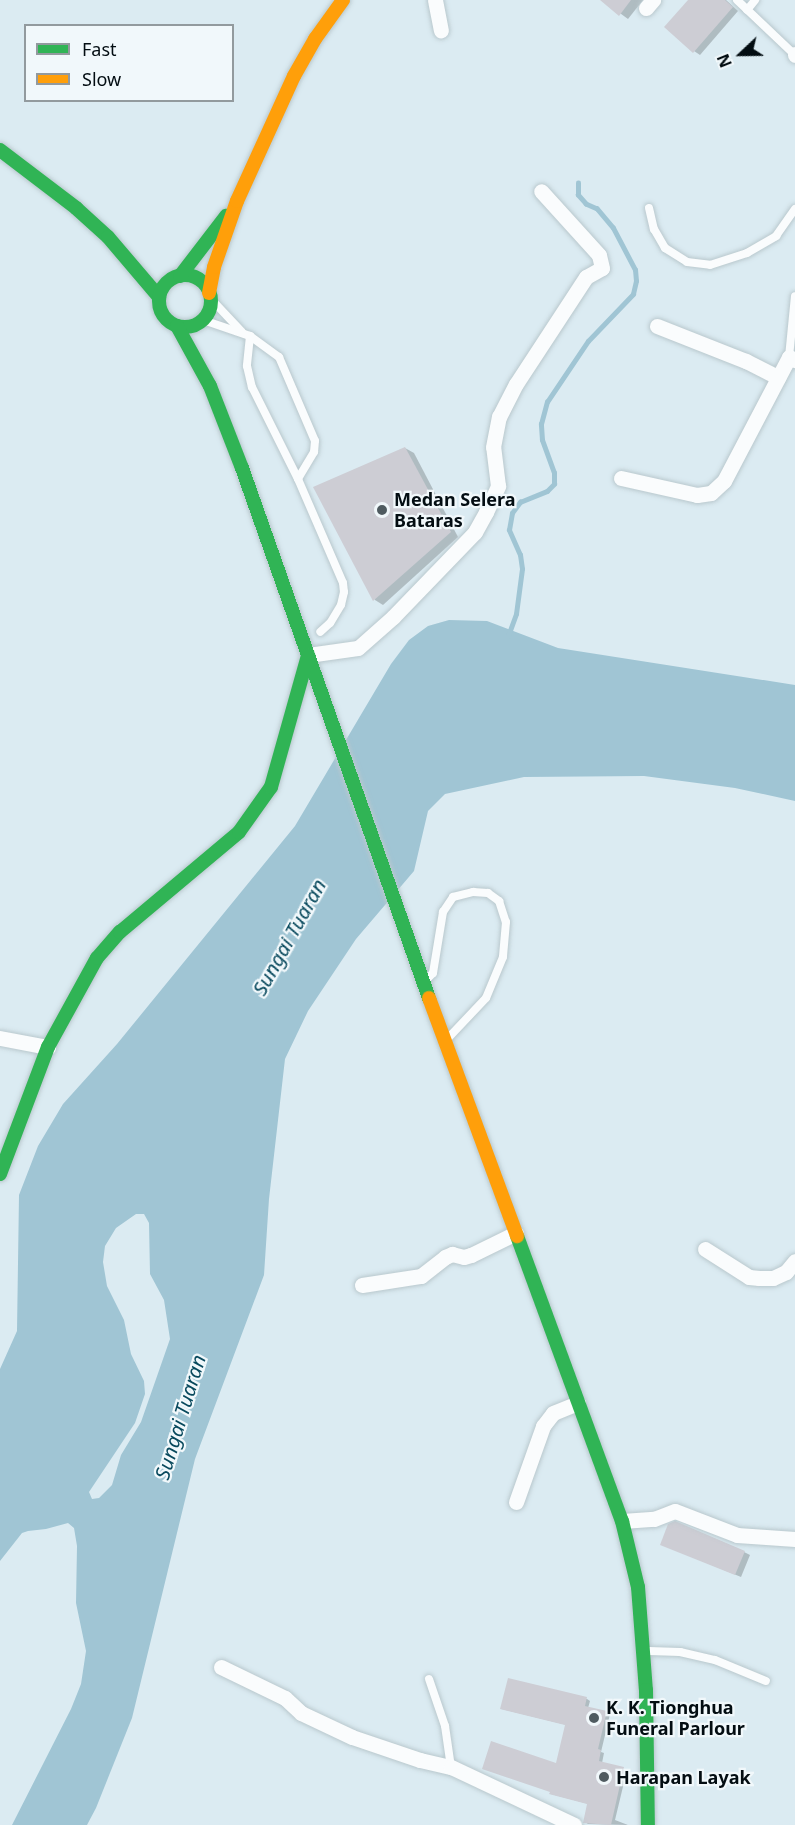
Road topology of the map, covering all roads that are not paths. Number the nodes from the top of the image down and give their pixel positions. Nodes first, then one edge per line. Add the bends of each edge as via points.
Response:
1 (343, 0) edge
2 (435, 0) edge
3 (737, 0) edge
4 (755, 0) edge
5 (747, 10) junction
6 (441, 30) dead end
7 (795, 55) edge
8 (0, 150) edge
9 (541, 191) dead end
10 (237, 201) junction
11 (649, 208) dead end
12 (795, 209) edge
13 (118, 247) junction
14 (168, 273) junction
15 (210, 296) junction
16 (795, 296) edge
17 (159, 297) junction
18 (177, 326) junction
19 (657, 326) dead end
20 (201, 330) junction
21 (247, 335) junction
22 (792, 359) edge
23 (778, 377) junction
24 (210, 386) junction
25 (621, 478) dead end
26 (298, 479) junction
27 (320, 632) dead end
28 (308, 655) junction
29 (422, 980) junction
30 (0, 1038) edge
31 (445, 1041) junction
32 (48, 1047) junction
33 (0, 1174) edge
34 (516, 1233) junction
35 (705, 1249) dead end
36 (795, 1261) edge
37 (362, 1286) dead end
38 (578, 1403) junction
39 (516, 1502) dead end
40 (622, 1521) junction
41 (795, 1539) edge
42 (644, 1651) junction
43 (221, 1666) dead end
44 (429, 1679) dead end
45 (766, 1681) dead end
46 (451, 1767) junction
47 (574, 1825) edge
48 (648, 1825) edge

1 - 10 main road via 294,76
2 - 6 street
3 - 5 lane
4 - 5 lane
5 - 7 lane
8 - 13 main road via 76,208
9 - 28 street via 599,255 602,268 586,277 499,417 493,447 498,486 486,512 475,532 358,648
10 - 14 main road
10 - 15 main road via 214,267
11 - 12 lane via 665,249 687,262 710,265 747,253 776,236
13 - 14 main road
13 - 17 main road
14 - 15 main road via 200,280
14 - 17 main road
15 - 20 main road
15 - 21 lane
16 - 22 lane
17 - 18 main road via 163,314
18 - 20 main road
18 - 24 main road
19 - 23 street
20 - 21 lane
20 - 24 main road
21 - 26 lane via 252,387
21 - 26 lane via 279,357 315,441 314,452
22 - 23 street
23 - 25 street via 724,481 711,493 697,495
24 - 28 main road
26 - 27 lane via 344,592 330,622
28 - 29 main road
28 - 32 main road via 279,764 271,787 256,810 239,832 120,932 96,958
29 - 31 main road
29 - 31 lane via 431,978 433,973 443,912 453,897 488,893 498,901 506,922 503,957 486,998
30 - 32 street
31 - 34 main road
32 - 33 main road
34 - 37 street via 471,1255 445,1257 422,1276
34 - 38 main road
35 - 36 street via 749,1277 773,1278 786,1272
38 - 39 street via 553,1413 543,1426
38 - 40 main road
40 - 41 street via 654,1519 675,1511 737,1535
40 - 42 main road via 638,1587
42 - 45 lane via 680,1652 715,1660
42 - 48 main road
43 - 46 street via 285,1698 301,1713 352,1737
44 - 46 lane via 445,1726
46 - 47 street

